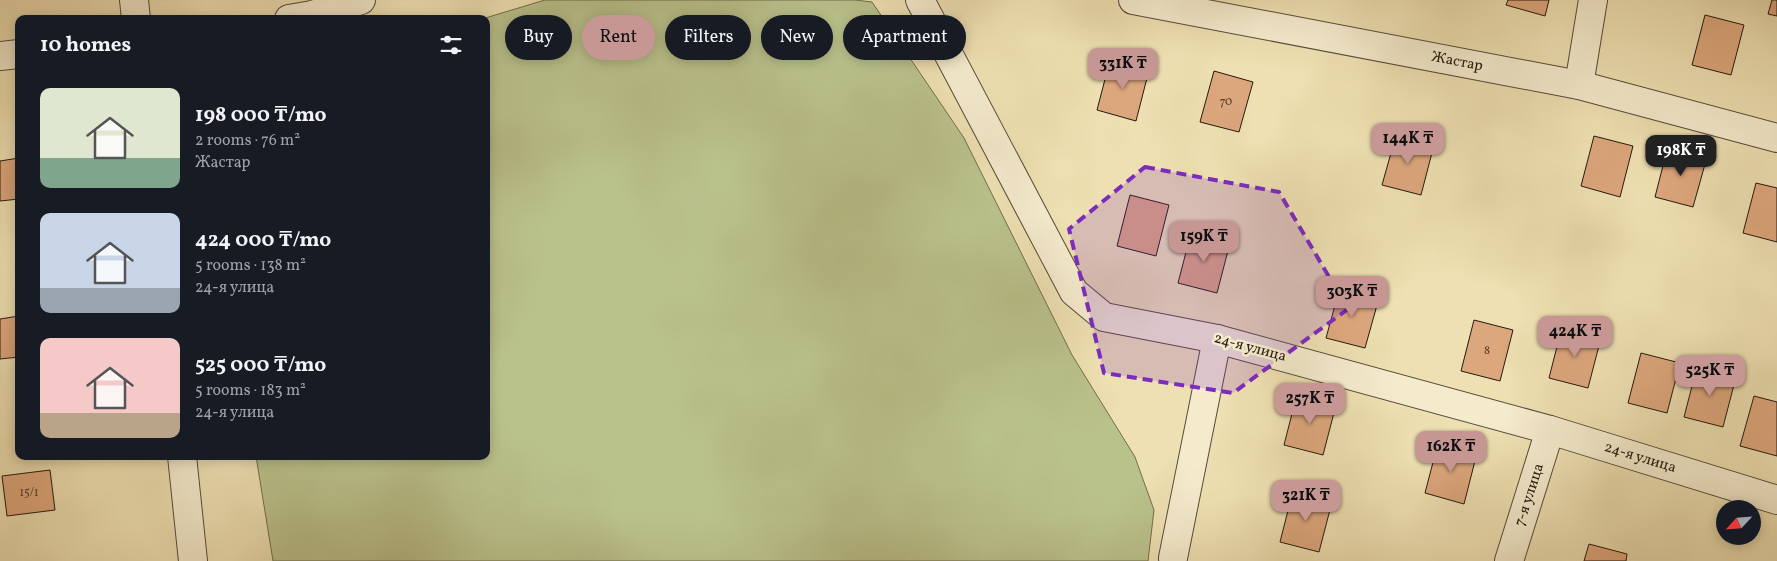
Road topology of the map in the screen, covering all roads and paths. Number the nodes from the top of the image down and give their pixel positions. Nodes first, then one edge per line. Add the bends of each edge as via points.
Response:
1 (134, 0) edge
2 (361, 0) edge
3 (920, 0) edge
4 (1133, 0) edge
5 (1593, 0) edge
6 (136, 15) edge
7 (312, 15) edge
8 (15, 54) edge
9 (0, 56) edge
10 (1579, 85) junction
11 (1777, 138) edge
12 (1217, 339) junction
13 (1550, 430) junction
14 (182, 460) edge
15 (1777, 500) edge
16 (1173, 558) dead end
17 (193, 561) edge
18 (1509, 561) edge

1 - 6 street
2 - 7 street
3 - 12 street, 24-я улица via 1074,292 1104,316
4 - 10 street, Жастар
5 - 10 street
8 - 9 street
10 - 11 street, Жастар
12 - 13 street, 24-я улица
12 - 16 street
13 - 15 street, 24-я улица
13 - 18 street, 7-я улица
14 - 17 street

